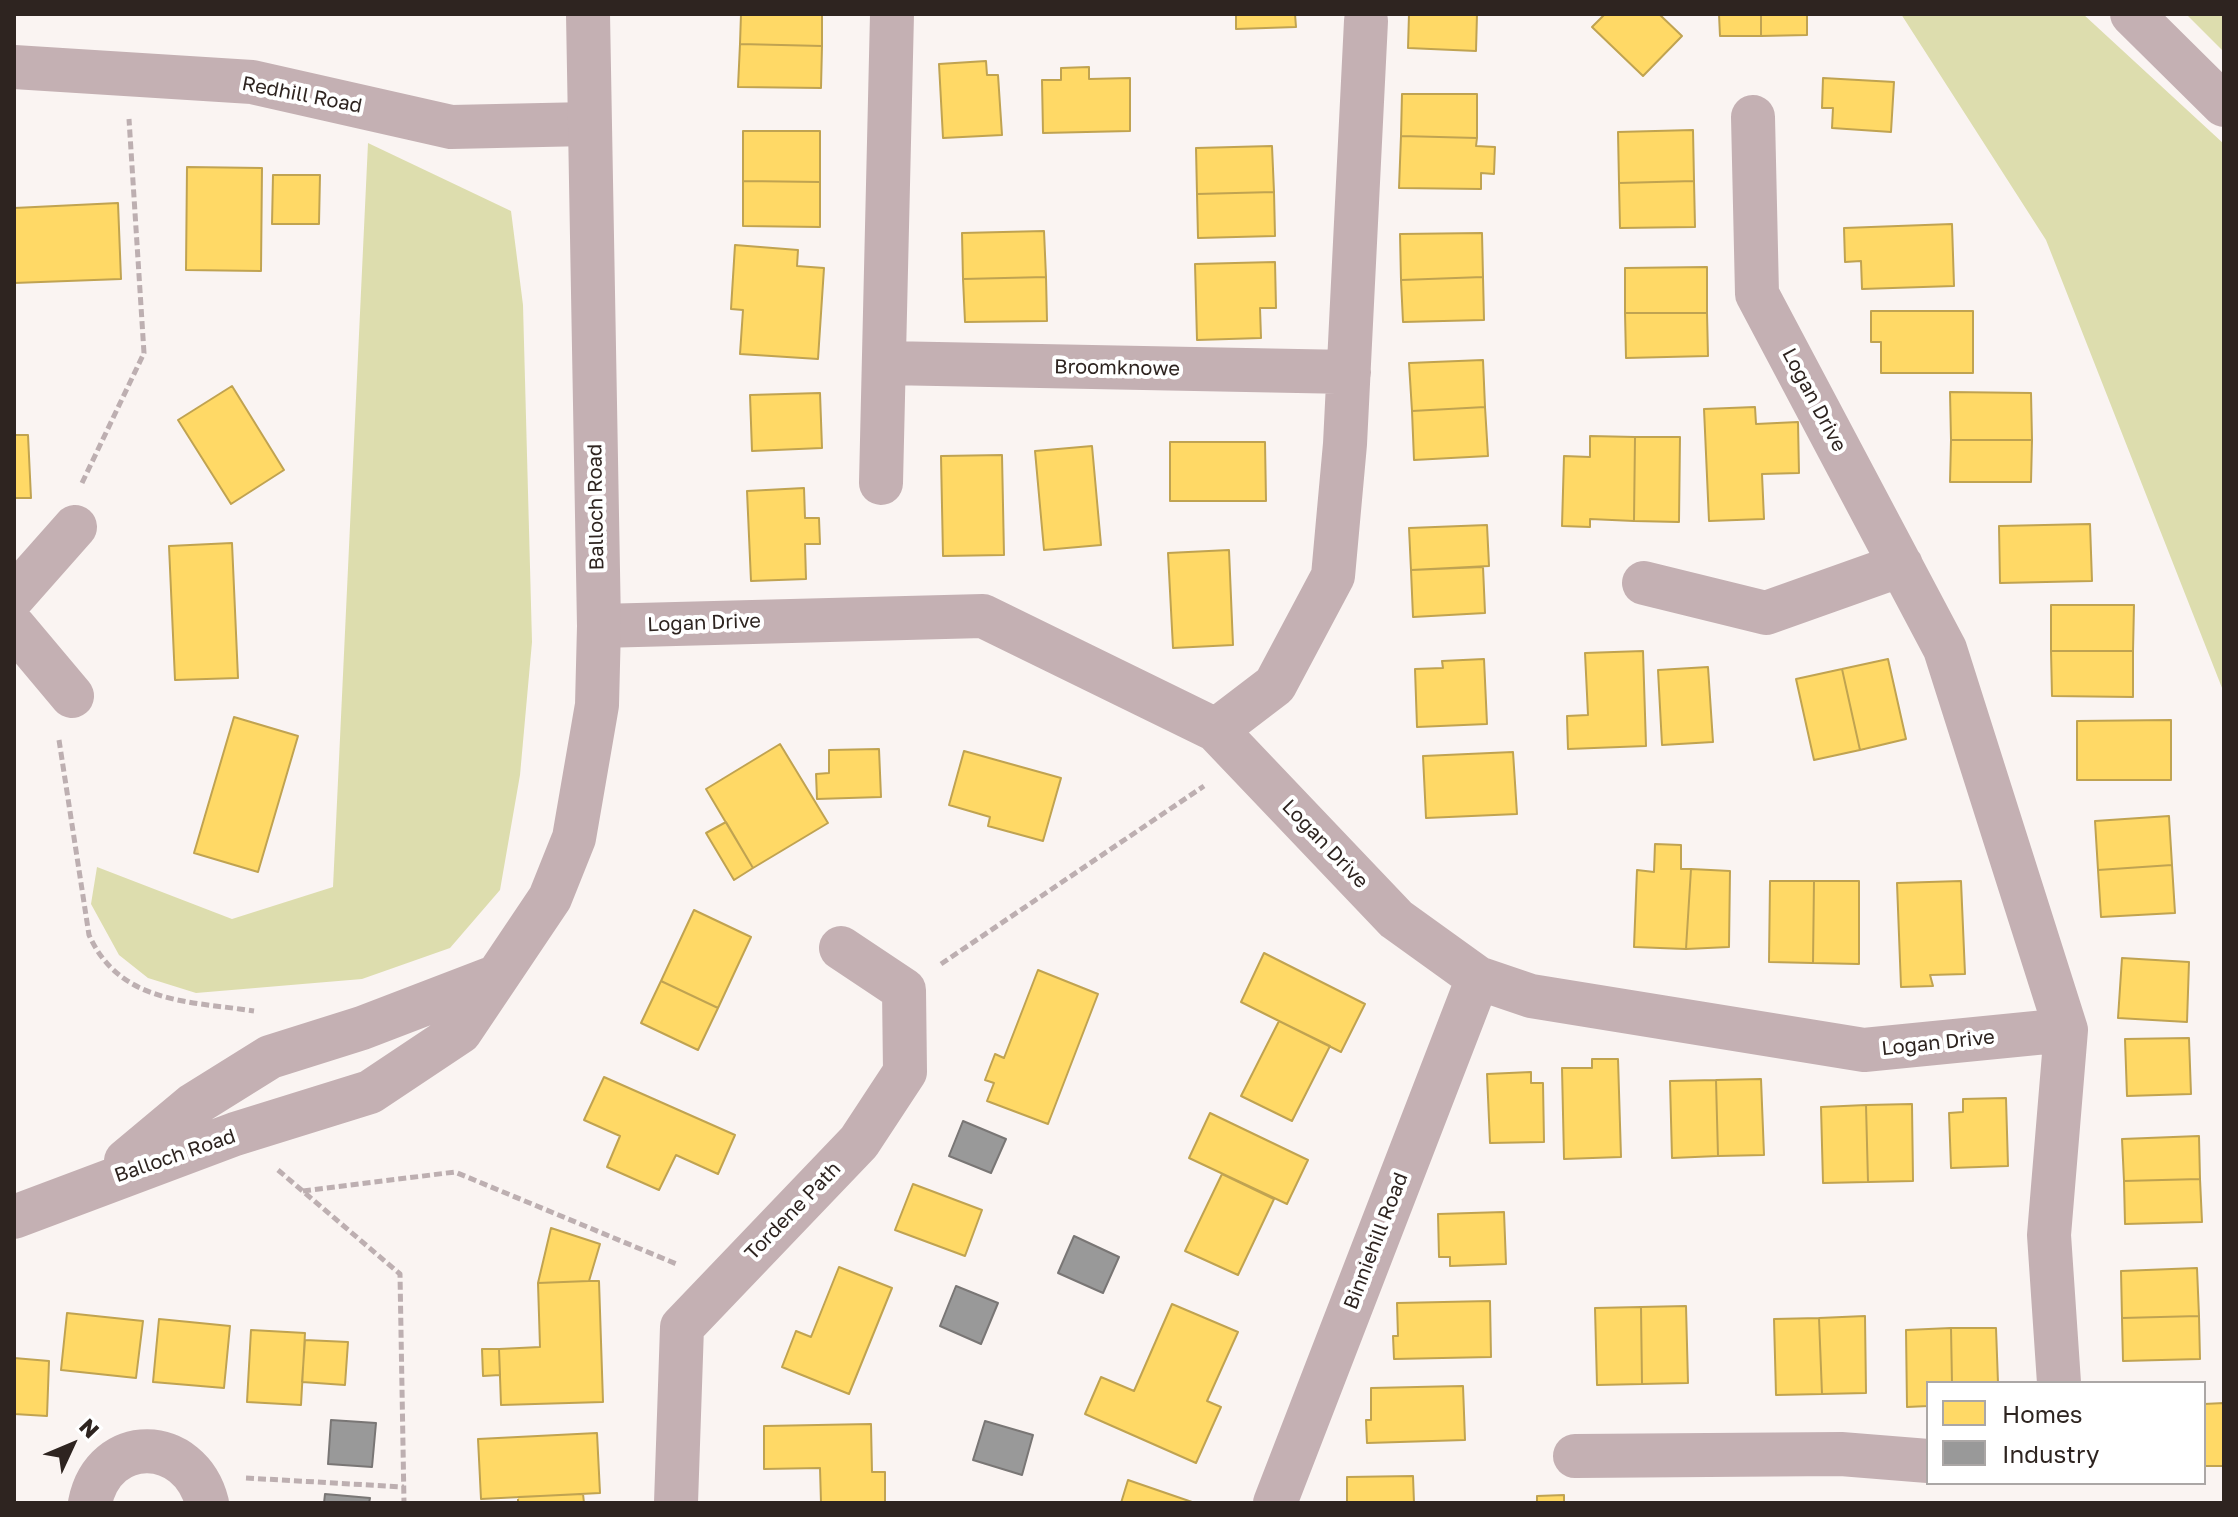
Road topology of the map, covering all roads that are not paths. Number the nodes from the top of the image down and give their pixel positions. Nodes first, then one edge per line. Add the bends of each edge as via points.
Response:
1 (588, 14) edge
2 (892, 14) edge
3 (2132, 14) edge
4 (1366, 21) dead end
5 (14, 67) edge
6 (2224, 105) edge
7 (1753, 117) dead end
8 (588, 124) junction
9 (886, 363) junction
10 (1349, 372) junction
11 (881, 483) dead end
12 (77, 509) road end
13 (1901, 565) junction
14 (1644, 583) dead end
15 (14, 596) edge
16 (599, 626) junction
17 (14, 627) edge
18 (60, 682) road end
19 (1230, 744) junction
20 (841, 948) dead end
21 (495, 977) junction
22 (1478, 978) junction
23 (2066, 1030) junction
24 (103, 1181) junction
25 (14, 1217) edge
26 (2059, 1381) edge
27 (1575, 1456) dead end
28 (1926, 1461) edge
29 (207, 1502) edge
30 (90, 1503) edge
31 (676, 1503) edge
32 (1275, 1503) edge

1 - 8 street, Balloch Road
2 - 9 street
3 - 6 street
4 - 10 street
5 - 8 street, Redhill Road via 252,82 451,127
7 - 13 street, Logan Drive via 1757,294
8 - 16 street, Balloch Road
9 - 10 street, Broomknowe
9 - 11 street
10 - 19 street via 1333,576 1275,685
12 - 15 street
13 - 14 street via 1766,613
13 - 23 street, Logan Drive via 1945,649
16 - 19 street, Logan Drive via 983,616
16 - 21 street, Balloch Road via 597,705 574,838 550,898
17 - 18 street
19 - 22 street, Logan Drive via 1396,919
20 - 31 street, Tordene Path via 904,990 905,1072 859,1142 682,1327
21 - 24 street, Balloch Road via 270,1057 193,1105
21 - 24 street, Balloch Road via 460,1032 370,1092
22 - 23 street, Logan Drive via 1531,996 1864,1050
22 - 32 street, Binniehill Road
23 - 26 street, Logan Drive via 2049,1235
24 - 25 street
27 - 28 street via 1841,1454
29 - 30 street via 198,1477 180,1459 156,1451 131,1453 108,1466 93,1486

